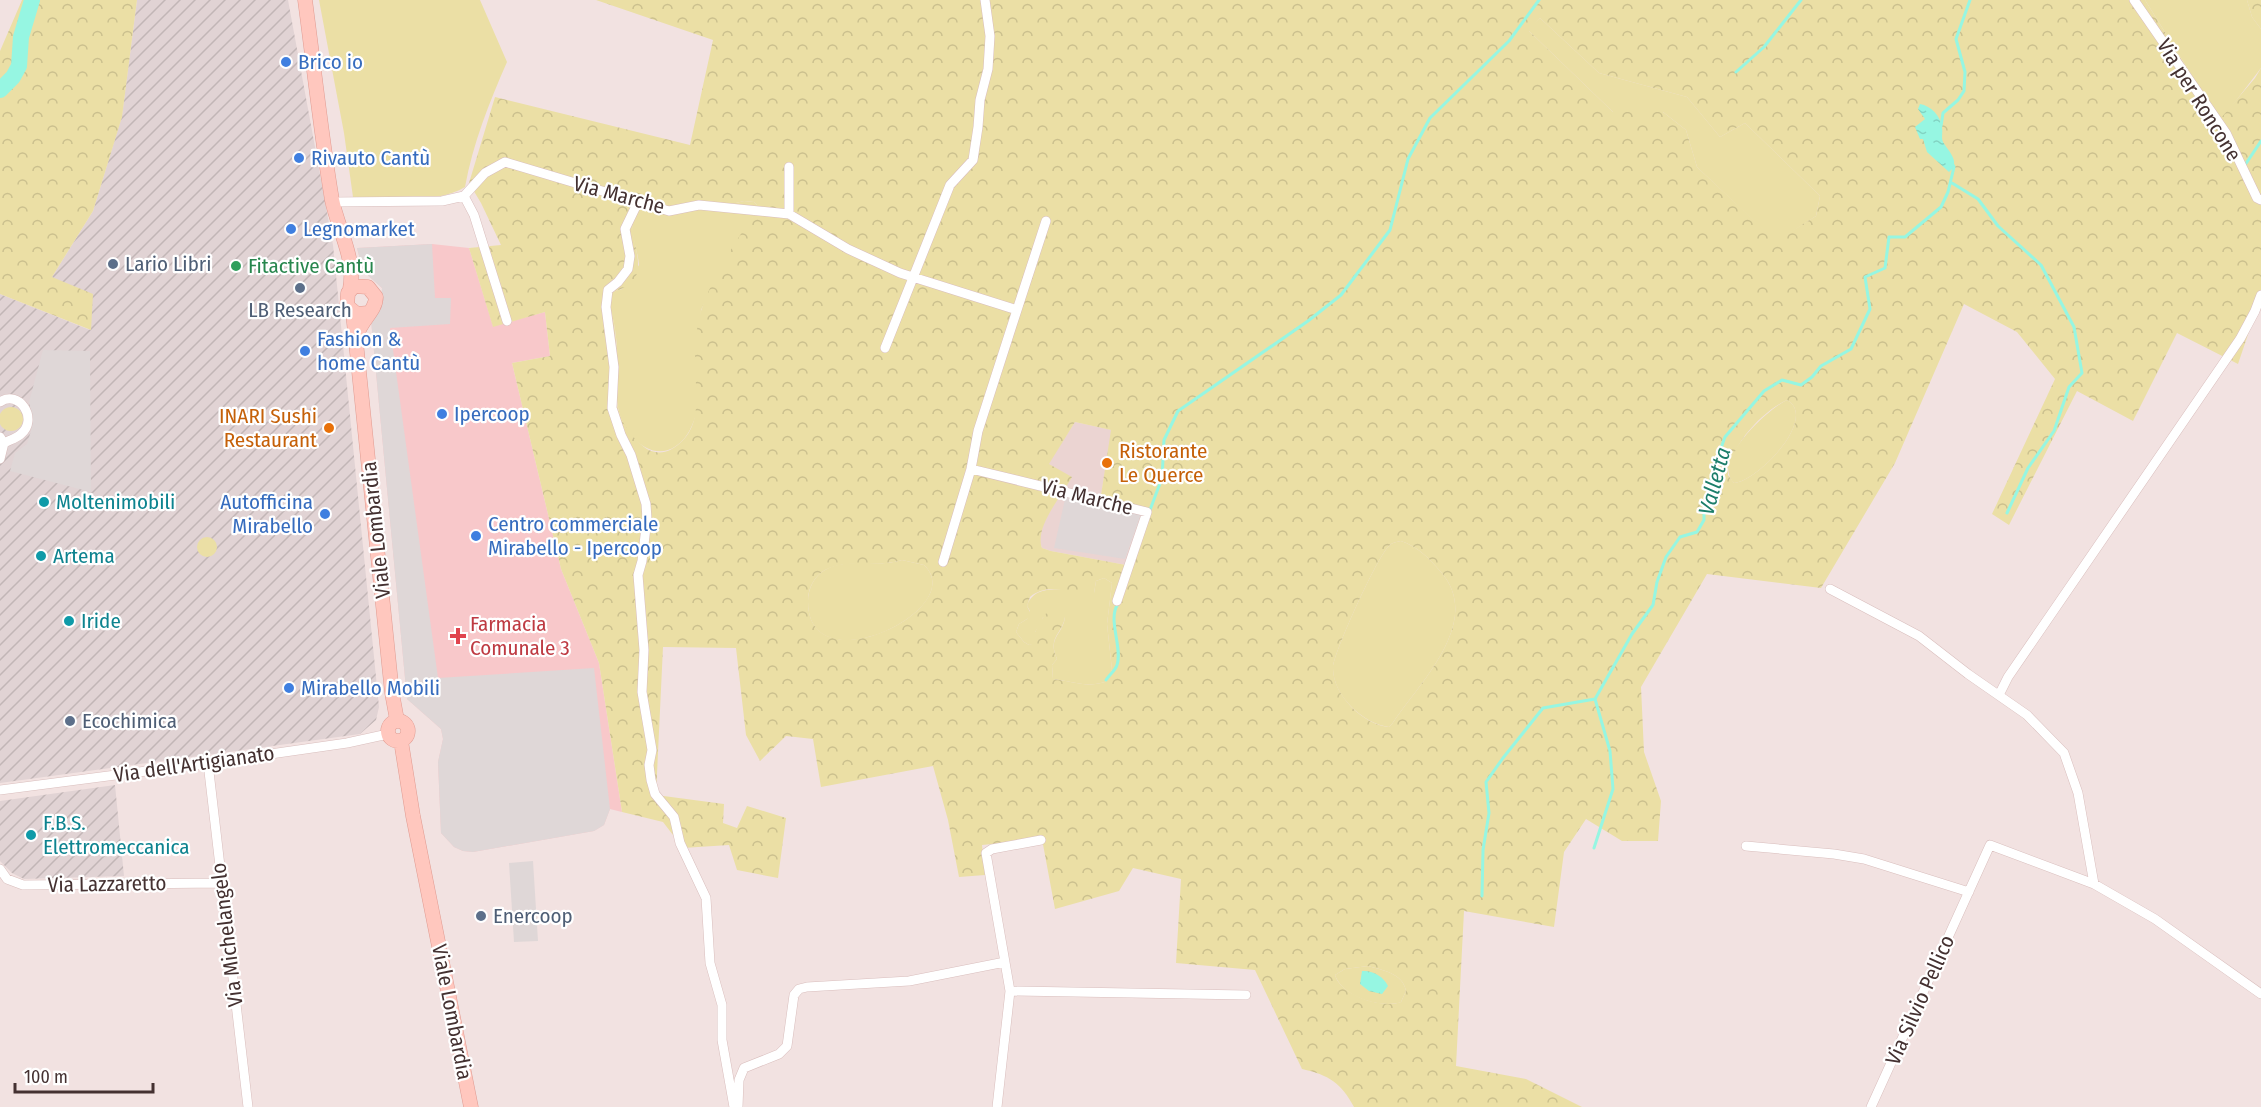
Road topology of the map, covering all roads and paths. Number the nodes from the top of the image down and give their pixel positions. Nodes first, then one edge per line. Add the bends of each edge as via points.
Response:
1 (305, 0) edge
2 (985, 0) edge
3 (2134, 0) edge
4 (789, 167) dead end
5 (465, 196) junction
6 (2260, 200) edge
7 (333, 202) junction
8 (638, 202) junction
9 (789, 214) junction
10 (1046, 221) dead end
11 (349, 257) junction
12 (913, 276) junction
13 (364, 285) junction
14 (350, 289) junction
15 (2261, 295) edge
16 (1017, 310) junction
17 (353, 313) junction
18 (368, 313) junction
19 (507, 321) dead end
20 (356, 340) junction
21 (885, 348) dead end
22 (0, 402) edge
23 (2, 440) edge
24 (0, 459) edge
25 (971, 469) junction
26 (943, 562) dead end
27 (1830, 589) dead end
28 (1117, 601) dead end
29 (1999, 696) junction
30 (397, 720) junction
31 (388, 734) junction
32 (401, 741) junction
33 (208, 763) junction
34 (0, 790) edge
35 (1041, 840) dead end
36 (1746, 846) dead end
37 (0, 869) edge
38 (221, 883) junction
39 (2094, 884) junction
40 (1969, 892) junction
41 (1005, 962) junction
42 (1010, 991) junction
43 (2261, 994) edge
44 (1246, 996) dead end
45 (248, 1107) edge
46 (471, 1107) edge
47 (736, 1107) edge
48 (997, 1107) edge
49 (1871, 1107) edge

1 - 7 main road
2 - 12 street via 990,36 988,69 973,160 950,184
3 - 6 street, Via per Roncone via 2226,133
4 - 9 street
5 - 7 street via 442,201
5 - 8 street, Via Marche via 485,173 505,162
5 - 19 street
7 - 11 main road
8 - 9 street, Via Marche via 669,211 699,205
8 - 47 street via 625,229 630,256 628,270 608,290 606,307 614,367 612,408 632,455 646,504 638,575 645,650 642,692 652,750 649,765 655,794 674,817 680,843 706,898 710,963 722,1005 722,1040
9 - 12 street, Via Marche via 848,249
10 - 16 street
11 - 13 main road
11 - 14 main road
12 - 16 street, Via Marche
12 - 21 street
13 - 14 main road
13 - 18 main road via 376,297 375,306
14 - 17 main road via 346,302
15 - 29 street via 2240,339
16 - 25 street via 978,431
17 - 18 main road
17 - 20 main road, Viale Lombardia
18 - 20 main road, Viale Lombardia
20 - 30 main road, Viale Lombardia
22 - 23 street via 13,399 22,403 29,419 24,432
23 - 24 street
25 - 26 street
25 - 28 street, Via Marche via 1147,512
27 - 29 street via 1919,636
29 - 39 street via 2027,715 2064,753 2078,793
30 - 31 main road via 389,725
30 - 32 main road via 406,724 408,730
31 - 32 main road
31 - 33 street, Via dell'Artigianato
32 - 46 main road, Viale Lombardia
33 - 34 street, Via dell'Artigianato
33 - 38 street, Via Michelangelo
35 - 41 street via 987,853
36 - 40 street via 1864,859
37 - 38 street, Via Lazzaretto via 7,879 23,885
38 - 45 street, Via Michelangelo
39 - 40 street, Via Silvio Pellico via 1990,845
39 - 43 street via 2155,919
40 - 49 street, Via Silvio Pellico
41 - 42 street
41 - 47 street via 909,981 799,990 794,995 787,1046 779,1054 744,1068
42 - 44 street
42 - 48 street

